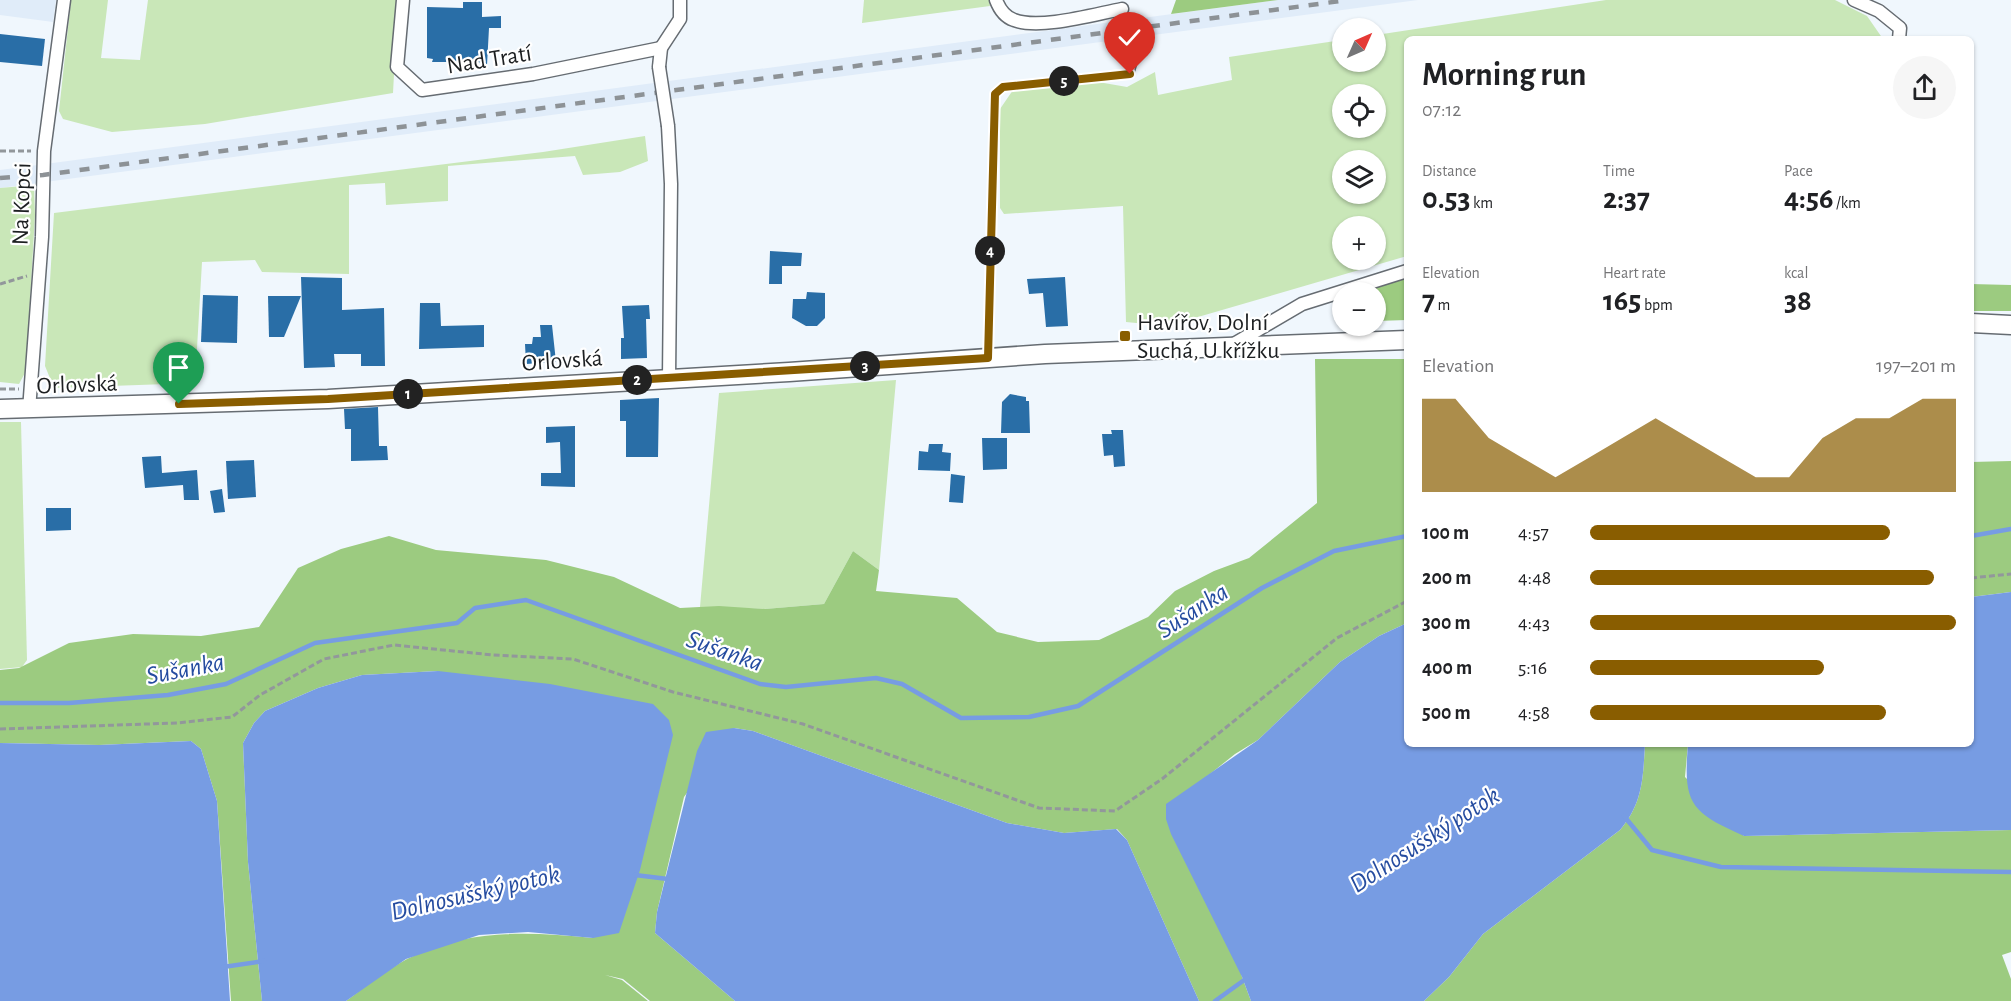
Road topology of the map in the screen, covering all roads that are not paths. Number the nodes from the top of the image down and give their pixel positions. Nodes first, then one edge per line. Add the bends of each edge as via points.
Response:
1 (63, 0) edge
2 (403, 0) edge
3 (680, 0) edge
4 (996, 0) edge
5 (1854, 0) edge
6 (1122, 9) joint
7 (1899, 36) edge
8 (661, 48) junction
9 (1404, 272) edge
10 (1974, 323) edge
11 (2011, 325) edge
12 (1404, 340) edge
13 (1234, 344) junction
14 (988, 358) junction
15 (669, 378) junction
16 (0, 409) edge
17 (29, 410) junction

1 - 17 street, Na Kopci via 44,151 40,272
2 - 8 street, Nad Tratí via 397,67 422,90 532,74
3 - 8 street via 680,19
4 - 6 street via 999,9 1014,20 1040,22
5 - 7 street via 1879,11 1900,28
6 - 14 lane via 1134,60 1130,74 1003,87 995,94
8 - 15 street, bridge via 659,67 671,184
9 - 13 street, Orlovská via 1302,304
10 - 11 main road
12 - 13 main road, Orlovská
13 - 14 main road, Orlovská
14 - 15 main road, Orlovská
15 - 17 main road, Orlovská via 328,399
16 - 17 main road, Orlovská

